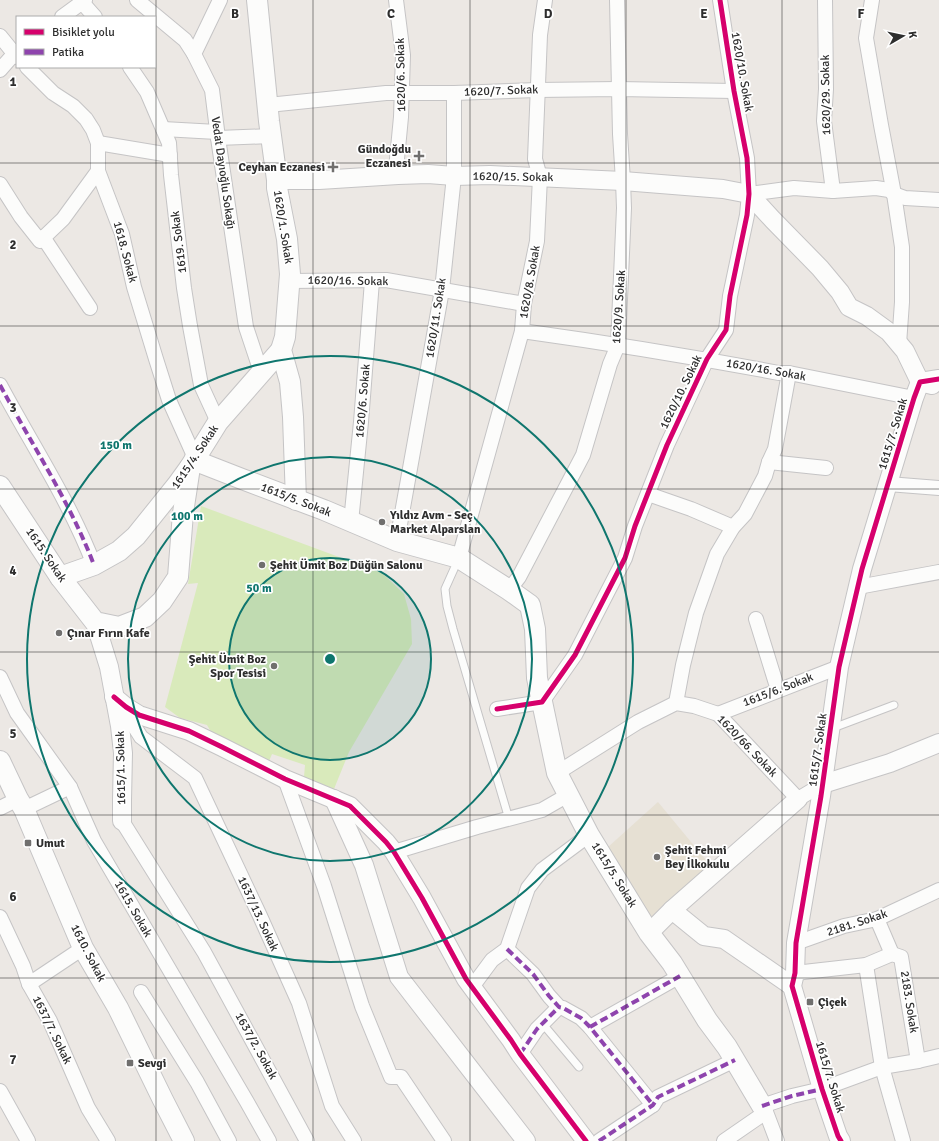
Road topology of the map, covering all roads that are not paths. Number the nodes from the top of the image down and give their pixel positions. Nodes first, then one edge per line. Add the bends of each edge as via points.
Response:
1 (137, 0) edge
2 (220, 0) edge
3 (257, 0) edge
4 (396, 0) edge
5 (545, 0) edge
6 (617, 0) edge
7 (720, 0) edge
8 (825, 0) edge
9 (872, 0) edge
10 (83, 1) edge
11 (63, 16) edge
12 (94, 16) edge
13 (0, 36) edge
14 (16, 54) edge
15 (194, 54) junction
16 (28, 68) edge
17 (131, 68) edge
18 (0, 70) edge
19 (618, 89) junction
20 (537, 90) junction
21 (734, 91) junction
22 (402, 93) junction
23 (454, 93) junction
24 (268, 105) junction
25 (163, 129) junction
26 (217, 134) junction
27 (271, 136) junction
28 (98, 143) junction
29 (170, 155) junction
30 (98, 171) junction
31 (398, 175) junction
32 (454, 176) junction
33 (540, 177) junction
34 (277, 180) junction
35 (624, 181) junction
36 (0, 184) edge
37 (833, 190) junction
38 (750, 194) junction
39 (894, 194) junction
40 (939, 200) edge
41 (42, 239) junction
42 (372, 280) junction
43 (290, 281) junction
44 (442, 290) junction
45 (524, 304) junction
46 (90, 308) dead end
47 (522, 331) junction
48 (618, 344) junction
49 (899, 344) junction
50 (280, 350) junction
51 (707, 359) junction
52 (261, 372) junction
53 (789, 373) junction
54 (939, 379) edge
55 (0, 386) edge
56 (939, 388) edge
57 (917, 390) junction
58 (218, 422) junction
59 (193, 462) junction
60 (769, 462) junction
61 (826, 468) dead end
62 (888, 484) junction
63 (0, 486) edge
64 (939, 488) edge
65 (648, 494) junction
66 (296, 500) junction
67 (351, 522) junction
68 (734, 527) junction
69 (397, 540) junction
70 (459, 558) junction
71 (94, 565) junction
72 (939, 572) edge
73 (60, 577) junction
74 (858, 588) junction
75 (510, 590) junction
76 (756, 619) dead end
77 (95, 622) junction
78 (839, 667) junction
79 (0, 677) edge
80 (778, 690) junction
81 (114, 697) junction
82 (542, 702) junction
83 (676, 703) junction
84 (894, 705) dead end
85 (497, 709) dead end
86 (130, 710) junction
87 (718, 714) junction
88 (830, 729) junction
89 (939, 743) edge
90 (0, 761) edge
91 (557, 773) junction
92 (285, 779) junction
93 (823, 784) junction
94 (70, 786) junction
95 (568, 795) junction
96 (334, 799) junction
97 (798, 799) junction
98 (21, 804) junction
99 (0, 808) edge
100 (509, 819) junction
101 (122, 821) joint
102 (590, 835) junction
103 (394, 852) junction
104 (939, 890) edge
105 (672, 910) junction
106 (0, 917) edge
107 (877, 919) junction
108 (649, 933) junction
109 (796, 943) junction
110 (83, 948) junction
111 (507, 949) junction
112 (892, 954) junction
113 (866, 965) junction
114 (680, 976) junction
115 (793, 980) junction
116 (29, 984) junction
117 (472, 988) junction
118 (141, 992) dead end
119 (559, 1007) junction
120 (542, 1023) junction
121 (590, 1026) junction
122 (520, 1054) junction
123 (939, 1056) edge
124 (735, 1060) junction
125 (918, 1061) junction
126 (579, 1067) dead end
127 (882, 1067) junction
128 (822, 1089) junction
129 (0, 1091) edge
130 (653, 1105) junction
131 (764, 1109) junction
132 (28, 1141) edge
133 (108, 1141) edge
134 (184, 1141) edge
135 (230, 1141) edge
136 (269, 1141) edge
137 (307, 1141) edge
138 (354, 1141) edge
139 (444, 1141) edge
140 (526, 1141) edge
141 (586, 1141) edge
142 (599, 1141) edge
143 (724, 1141) edge
144 (777, 1141) edge
145 (842, 1141) edge
146 (903, 1141) edge

1 - 15 street, Vedat Dayıoğlu Sokağı via 185,40
2 - 15 street
3 - 24 main road, 1620/1. Sokak
4 - 22 street, 1620/6. Sokak via 403,55
5 - 20 street, 1620/8. Sokak
6 - 19 street, 1620/9. Sokak
7 - 21 street, 1620/10. Sokak
8 - 37 street, 1620/29. Sokak via 824,121
9 - 39 street via 866,38
10 - 11 street
10 - 12 street
13 - 14 street
14 - 18 street
15 - 26 street, Vedat Dayıoğlu Sokağı via 212,90
16 - 28 street, 1618. Sokak via 53,93 86,119
17 - 25 street, 1619. Sokak via 148,92
19 - 20 street, 1620/7. Sokak
19 - 21 street, 1620/7. Sokak
19 - 35 street, 1620/9. Sokak
20 - 23 street, 1620/7. Sokak
20 - 33 street, 1620/8. Sokak via 535,159
21 - 38 street, 1620/10. Sokak via 747,158
22 - 23 street, 1620/7. Sokak
22 - 24 street, 1620/7. Sokak
22 - 31 street, 1620/6. Sokak via 396,169
23 - 32 street, 1620/11. Sokak
24 - 27 main road, 1620/1. Sokak
25 - 26 street
25 - 29 street, 1619. Sokak via 169,143
26 - 27 street
26 - 52 street, Vedat Dayıoğlu Sokağı via 246,327
27 - 34 main road, 1620/1. Sokak
28 - 29 street
28 - 30 street, 1618. Sokak
29 - 58 street, 1619. Sokak via 184,288 201,385
30 - 41 street via 63,219
30 - 59 street, 1618. Sokak via 122,234 134,287 169,400
31 - 32 street, 1620/15. Sokak
31 - 34 street, 1620/15. Sokak
32 - 33 street, 1620/15. Sokak
32 - 44 street, 1620/11. Sokak
33 - 35 street, 1620/15. Sokak
33 - 45 street, 1620/8. Sokak via 537,241
34 - 43 main road, 1620/1. Sokak via 287,239
35 - 38 street, 1620/15. Sokak via 723,189
35 - 48 street, 1620/9. Sokak via 623,263
36 - 41 street via 21,217
37 - 38 street, 1620/15. Sokak via 794,188
37 - 39 street, 1620/15. Sokak via 876,188 889,190
38 - 49 street via 820,268 849,307 889,332
38 - 51 street, 1620/10. Sokak via 726,330
39 - 40 street, 1620/15. Sokak via 904,198
39 - 49 street via 902,247
41 - 46 street
42 - 43 street, 1620/16. Sokak
42 - 44 street, 1620/16. Sokak
42 - 67 street, 1620/6. Sokak
43 - 50 main road, 1620/1. Sokak via 285,337
44 - 45 street, 1620/16. Sokak
44 - 69 street, 1620/11. Sokak
45 - 47 street, 1620/8. Sokak
47 - 48 street, 1620/16. Sokak
47 - 70 street, 1620/8. Sokak
48 - 51 street, 1620/16. Sokak
48 - 75 street, 1620/9. Sokak via 583,455
49 - 57 street via 905,351
50 - 52 main road, 1615/4. Sokak
50 - 66 main road via 290,382
51 - 53 street, 1620/16. Sokak
51 - 65 street, 1620/10. Sokak via 667,444
52 - 58 main road, 1615/4. Sokak
53 - 57 street, 1620/16. Sokak
53 - 60 street via 775,449
54 - 57 street
55 - 71 street via 66,504
56 - 57 street
57 - 62 street, 1615/7. Sokak
58 - 59 main road, 1615/4. Sokak
59 - 66 main road, 1615/5. Sokak
59 - 71 main road, 1615/4. Sokak via 136,536 119,551
59 - 77 main road via 184,513 178,577 162,601 145,617 119,627
60 - 61 street
60 - 68 street via 752,502
62 - 64 street
62 - 74 street, 1615/7. Sokak
63 - 73 main road, 1615. Sokak
65 - 68 street
65 - 82 street, 1620/10. Sokak via 625,558 596,616 575,655
66 - 67 main road, 1615/5. Sokak
67 - 69 main road, 1615/5. Sokak
68 - 83 street via 717,554 696,613
69 - 70 main road, 1615/5. Sokak
70 - 75 main road, 1615/5. Sokak
70 - 100 lane via 445,589 447,606
71 - 73 main road, 1615/4. Sokak
72 - 74 street
73 - 77 main road, 1615. Sokak
74 - 78 street, 1615/7. Sokak
75 - 82 main road, 1615/5. Sokak via 530,605 535,629
76 - 80 street
77 - 81 street, 1615/1. Sokak via 109,667
78 - 80 street, 1615/6. Sokak
78 - 88 street, 1615/7. Sokak
79 - 94 street, 1615. Sokak via 17,713
80 - 87 street, 1615/6. Sokak
81 - 86 street
81 - 101 street, 1615/1. Sokak via 123,753
82 - 85 street
82 - 91 main road, 1615/5. Sokak
83 - 87 street, 1620/66. Sokak
83 - 91 street via 638,722
84 - 88 lane
86 - 92 street via 188,731
86 - 138 street, 1637/13. Sokak via 134,726 141,737 195,778 298,1003 332,1106
87 - 97 street, 1620/66. Sokak
88 - 93 street, 1615/7. Sokak
89 - 93 street via 890,763
90 - 98 main road, 1610. Sokak
91 - 95 main road, 1615/5. Sokak
92 - 96 street
92 - 139 street via 324,886 362,1006 391,1077 401,1077
93 - 97 street
93 - 109 street, 1615/7. Sokak
94 - 98 street
94 - 136 street, 1615. Sokak via 94,841
95 - 100 street via 542,810
95 - 102 main road, 1615/5. Sokak
96 - 103 street via 350,806
96 - 140 street via 364,865 399,977
97 - 105 street
98 - 99 street
98 - 110 main road, 1610. Sokak
100 - 103 street
101 - 137 street, 1637/2. Sokak via 204,952
102 - 108 main road, 1615/5. Sokak
102 - 111 street via 542,870 528,888
103 - 117 street
104 - 107 street, 2181. Sokak
105 - 108 street
105 - 115 street via 704,936 724,939
106 - 116 street, 1637/7. Sokak
107 - 109 street, 2181. Sokak via 844,926
107 - 112 street
108 - 114 main road, 1615/5. Sokak
109 - 115 street, 1615/7. Sokak
110 - 116 street
110 - 134 main road, 1610. Sokak via 118,1008
111 - 117 street via 492,960
111 - 119 street via 533,974
112 - 113 street
112 - 125 street, 2183. Sokak via 901,957
113 - 115 street
113 - 127 street
114 - 121 street
114 - 124 main road, 1615/5. Sokak
115 - 128 street, 1615/7. Sokak
116 - 133 street, 1637/7. Sokak via 50,1021 88,1108
117 - 122 street
118 - 135 street via 198,1082
119 - 120 street
119 - 121 street via 581,1018
120 - 122 street
120 - 126 lane
121 - 130 street
122 - 141 street
123 - 125 street
124 - 130 street via 658,1097
124 - 131 main road, 1615/5. Sokak
125 - 127 street
127 - 128 street
127 - 146 street
128 - 131 street via 792,1096
128 - 145 street, 1615/7. Sokak
129 - 132 street
130 - 142 street
131 - 143 street
131 - 144 street, 1615/5. Sokak

